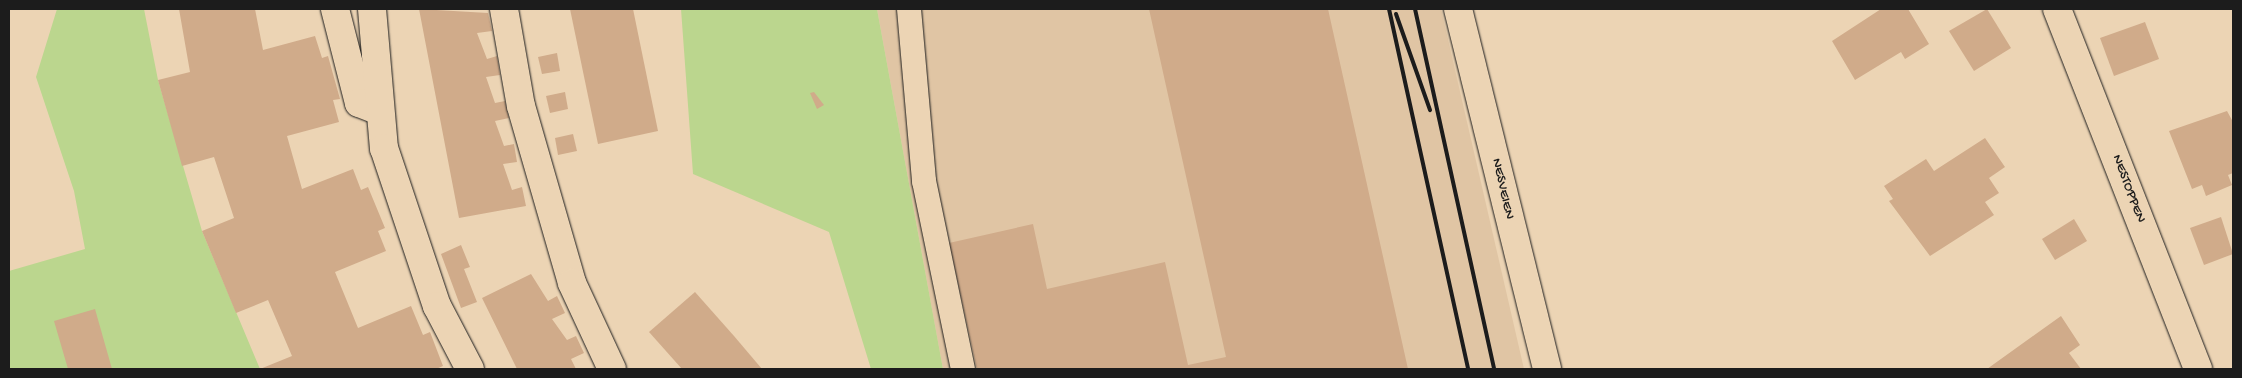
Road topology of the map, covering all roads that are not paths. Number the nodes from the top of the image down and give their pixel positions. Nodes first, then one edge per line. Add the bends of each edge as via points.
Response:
1 (335, 9) edge
2 (372, 9) edge
3 (504, 9) edge
4 (909, 9) edge
5 (1458, 9) edge
6 (2056, 9) edge
7 (380, 111) junction
8 (470, 369) edge
9 (612, 369) edge
10 (963, 369) edge
11 (1547, 369) edge
12 (2198, 369) edge

1 - 7 street via 359,103
2 - 7 street
3 - 9 street via 521,106 572,283
4 - 10 lane via 924,181
5 - 11 street, NESVEIEN
6 - 12 street, NESTOPPEN
7 - 8 street via 384,148 437,306

